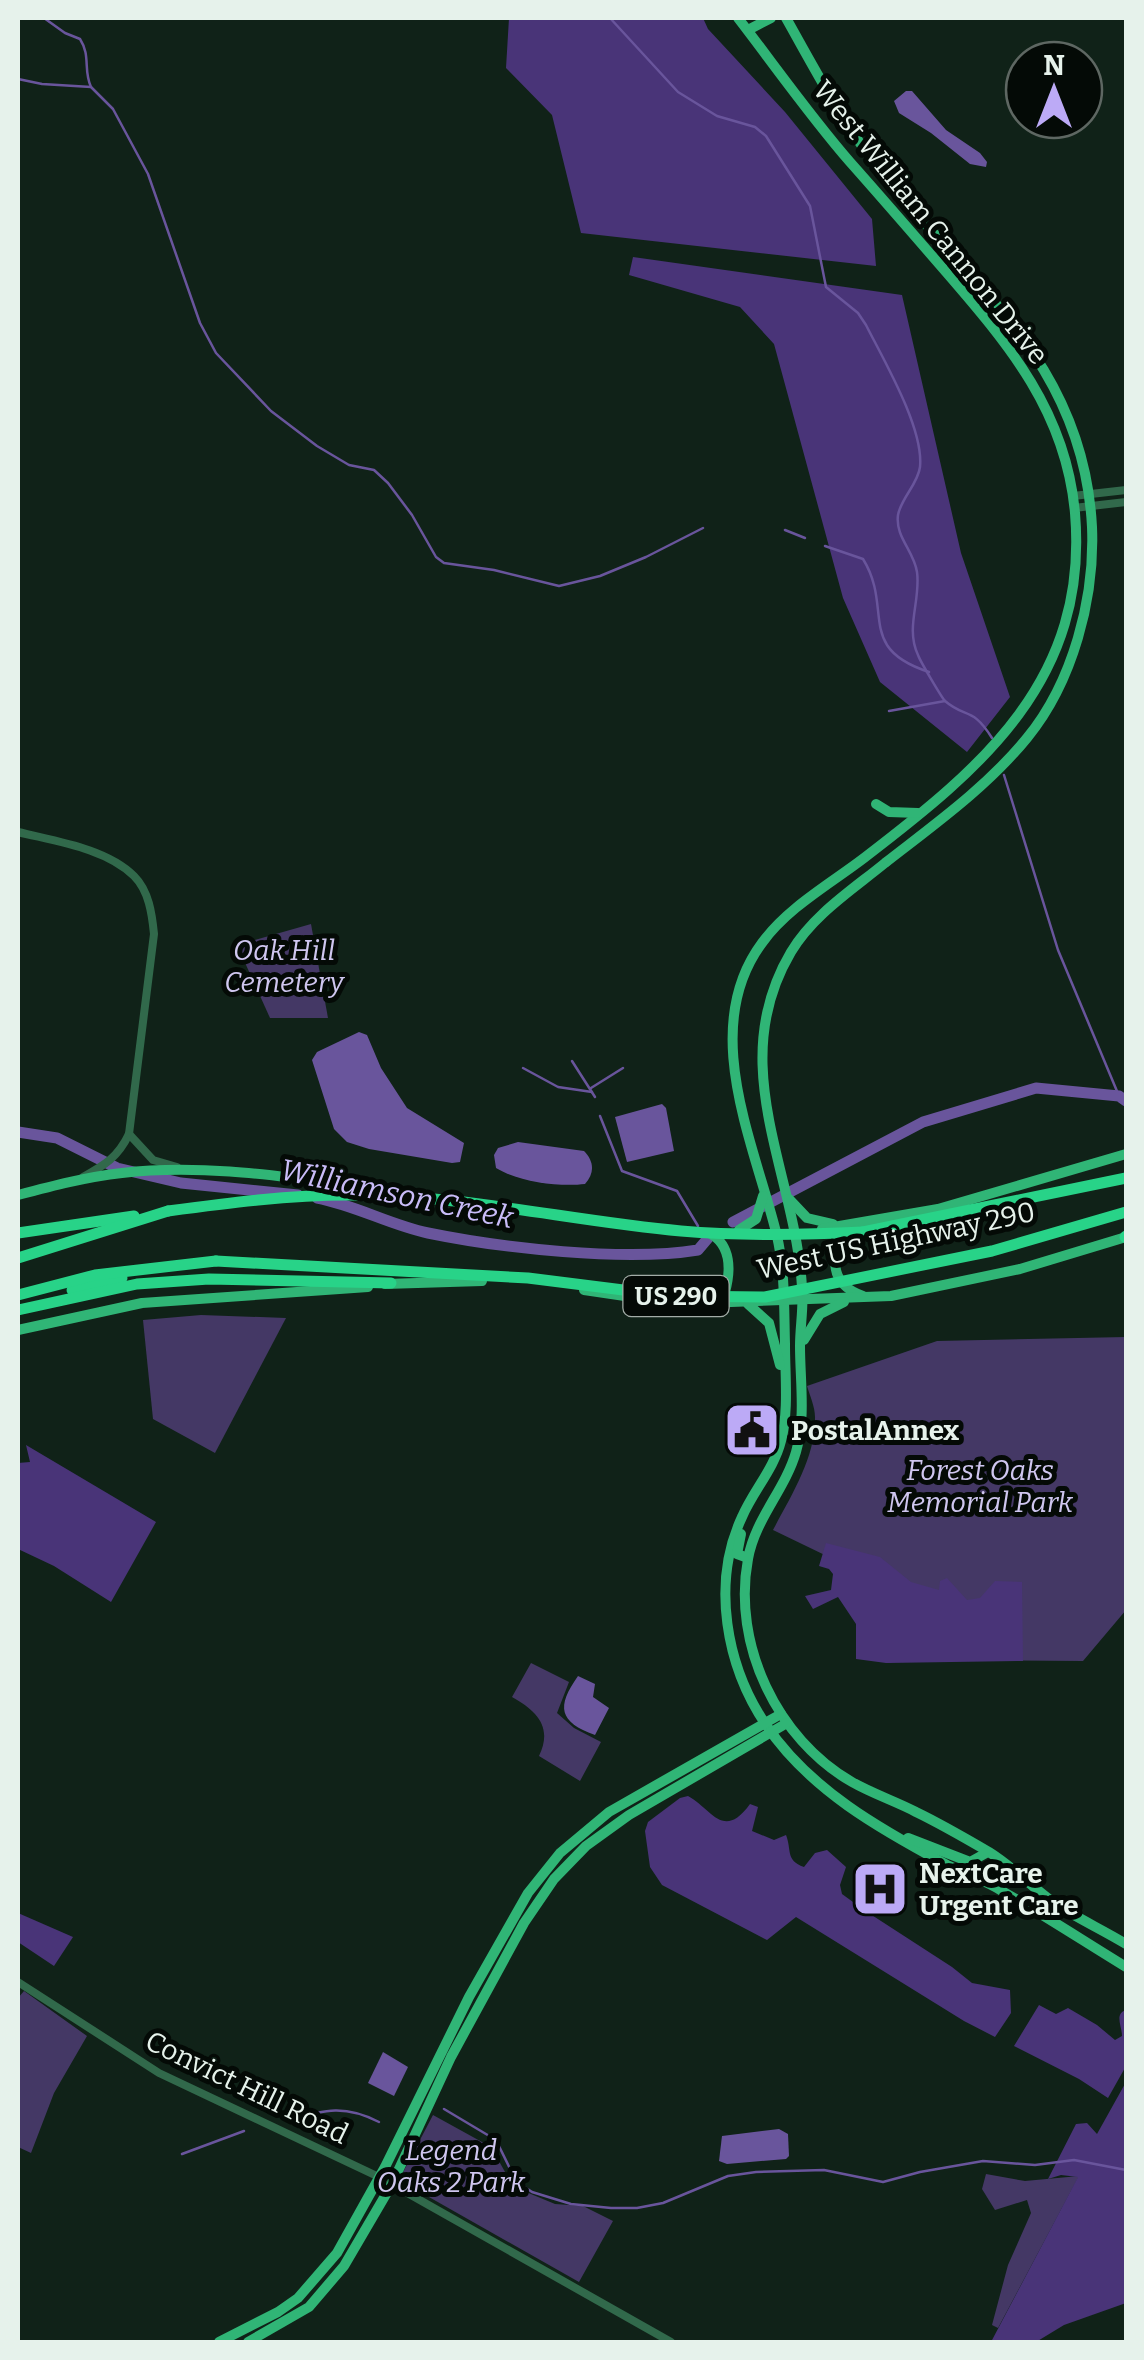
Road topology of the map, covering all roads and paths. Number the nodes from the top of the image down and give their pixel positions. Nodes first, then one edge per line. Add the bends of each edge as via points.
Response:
1 (738, 18) edge
2 (771, 18) edge
3 (786, 18) edge
4 (748, 30) junction
5 (943, 244) junction
6 (929, 252) junction
7 (1126, 490) edge
8 (1090, 500) junction
9 (1074, 502) junction
10 (1126, 502) edge
11 (1029, 702) junction
12 (1043, 713) junction
13 (876, 804) dead end
14 (918, 814) junction
15 (18, 832) edge
16 (129, 1134) junction
17 (1126, 1154) edge
18 (189, 1170) junction
19 (1126, 1178) edge
20 (79, 1179) junction
21 (764, 1190) junction
22 (18, 1195) edge
23 (168, 1211) junction
24 (1126, 1212) edge
25 (794, 1213) junction
26 (865, 1224) junction
27 (849, 1226) junction
28 (696, 1227) junction
29 (739, 1230) junction
30 (20, 1232) edge
31 (776, 1232) junction
32 (794, 1232) junction
33 (1126, 1237) edge
34 (18, 1258) edge
35 (160, 1268) junction
36 (391, 1283) junction
37 (18, 1298) edge
38 (862, 1298) junction
39 (803, 1300) junction
40 (784, 1301) junction
41 (704, 1303) junction
42 (748, 1304) junction
43 (18, 1310) edge
44 (18, 1330) edge
45 (800, 1350) junction
46 (786, 1380) junction
47 (785, 1408) junction
48 (802, 1414) junction
49 (746, 1508) junction
50 (748, 1558) junction
51 (784, 1719) junction
52 (765, 1724) junction
53 (773, 1734) junction
54 (897, 1836) junction
55 (988, 1852) junction
56 (1126, 1944) edge
57 (1126, 1967) edge
58 (18, 1982) edge
59 (379, 2177) junction
60 (392, 2184) junction
61 (320, 2276) junction
62 (330, 2284) junction
63 (234, 2339) edge
64 (220, 2342) edge
65 (248, 2342) edge
66 (671, 2342) edge

1 - 4 main road, West William Cannon Drive
2 - 4 main road
3 - 5 main road, West William Cannon Drive via 862,147
4 - 6 main road, West William Cannon Drive
5 - 6 main road
5 - 8 main road, West William Cannon Drive via 1014,322 1049,376 1075,433
6 - 9 main road, West William Cannon Drive via 1034,382 1058,436
7 - 8 street
8 - 9 street
8 - 10 street
8 - 12 main road, West William Cannon Drive via 1086,605
9 - 11 main road, West William Cannon Drive via 1068,610
11 - 12 main road
11 - 14 main road, West William Cannon Drive via 998,744
12 - 25 main road, West William Cannon Drive via 969,798 821,915 791,952 768,1007 762,1050 765,1108
13 - 14 main road via 896,814
14 - 21 main road, West William Cannon Drive via 790,913 741,977 734,1066
15 - 16 street via 100,855 135,876 151,906 154,934
16 - 18 street via 153,1160
16 - 20 street via 110,1162
17 - 26 main road, West US Highway 290 via 938,1210
18 - 20 main road, West US Highway 290
18 - 28 main road, West US Highway 290, bridge
19 - 23 highway, West US Highway 290, bridge via 863,1232 804,1235 683,1231 350,1194
20 - 22 main road, West US Highway 290
21 - 29 main road via 756,1219
21 - 31 main road, West William Cannon Drive
23 - 30 highway
23 - 34 highway, West US Highway 290
24 - 35 highway, West US Highway 290 / US 290, bridge via 992,1251 766,1297 670,1296 528,1278 216,1261
25 - 27 main road
25 - 32 main road, West William Cannon Drive
26 - 27 main road, West US Highway 290
26 - 38 main road via 842,1244 836,1261 838,1278
27 - 32 main road, West US Highway 290
28 - 29 main road, West US Highway 290
28 - 41 main road via 718,1237 728,1258 724,1292
29 - 31 main road, West US Highway 290
31 - 32 main road, West US Highway 290
31 - 40 main road, West William Cannon Drive
32 - 39 main road, West William Cannon Drive
33 - 38 main road via 985,1278
35 - 37 highway
35 - 37 highway, West US Highway 290 / US 290 via 96,1275
36 - 41 main road via 509,1282
36 - 43 highway via 137,1284
36 - 44 main road via 142,1303
38 - 39 main road
38 - 45 main road via 820,1314
39 - 40 main road
39 - 45 main road, West William Cannon Drive
40 - 42 main road
40 - 46 main road, West William Cannon Drive
41 - 42 main road
42 - 46 main road via 769,1323
45 - 48 main road, West William Cannon Drive
46 - 47 main road, West William Cannon Drive
47 - 48 main road
47 - 49 main road, West William Cannon Drive via 773,1462
48 - 50 main road via 792,1465
49 - 50 main road via 737,1554
49 - 52 main road, West William Cannon Drive via 727,1566 726,1617 737,1665
50 - 51 main road via 745,1603 752,1647
51 - 52 main road
51 - 53 main road
51 - 55 main road via 849,1780
52 - 53 main road, West William Cannon Drive
52 - 59 main road via 609,1812 544,1872 450,2032
53 - 54 main road, West William Cannon Drive via 818,1784
53 - 60 main road via 629,1814 554,1879 451,2056
54 - 55 main road via 970,1862
54 - 57 main road, West William Cannon Drive via 1002,1890
55 - 56 main road via 1052,1901
58 - 59 street, Convict Hill Road via 159,2074
59 - 60 street, Convict Hill Road
59 - 61 main road
60 - 62 main road
60 - 66 street, Convict Hill Road
61 - 62 main road
61 - 63 main road
62 - 65 main road via 303,2311
63 - 64 main road

